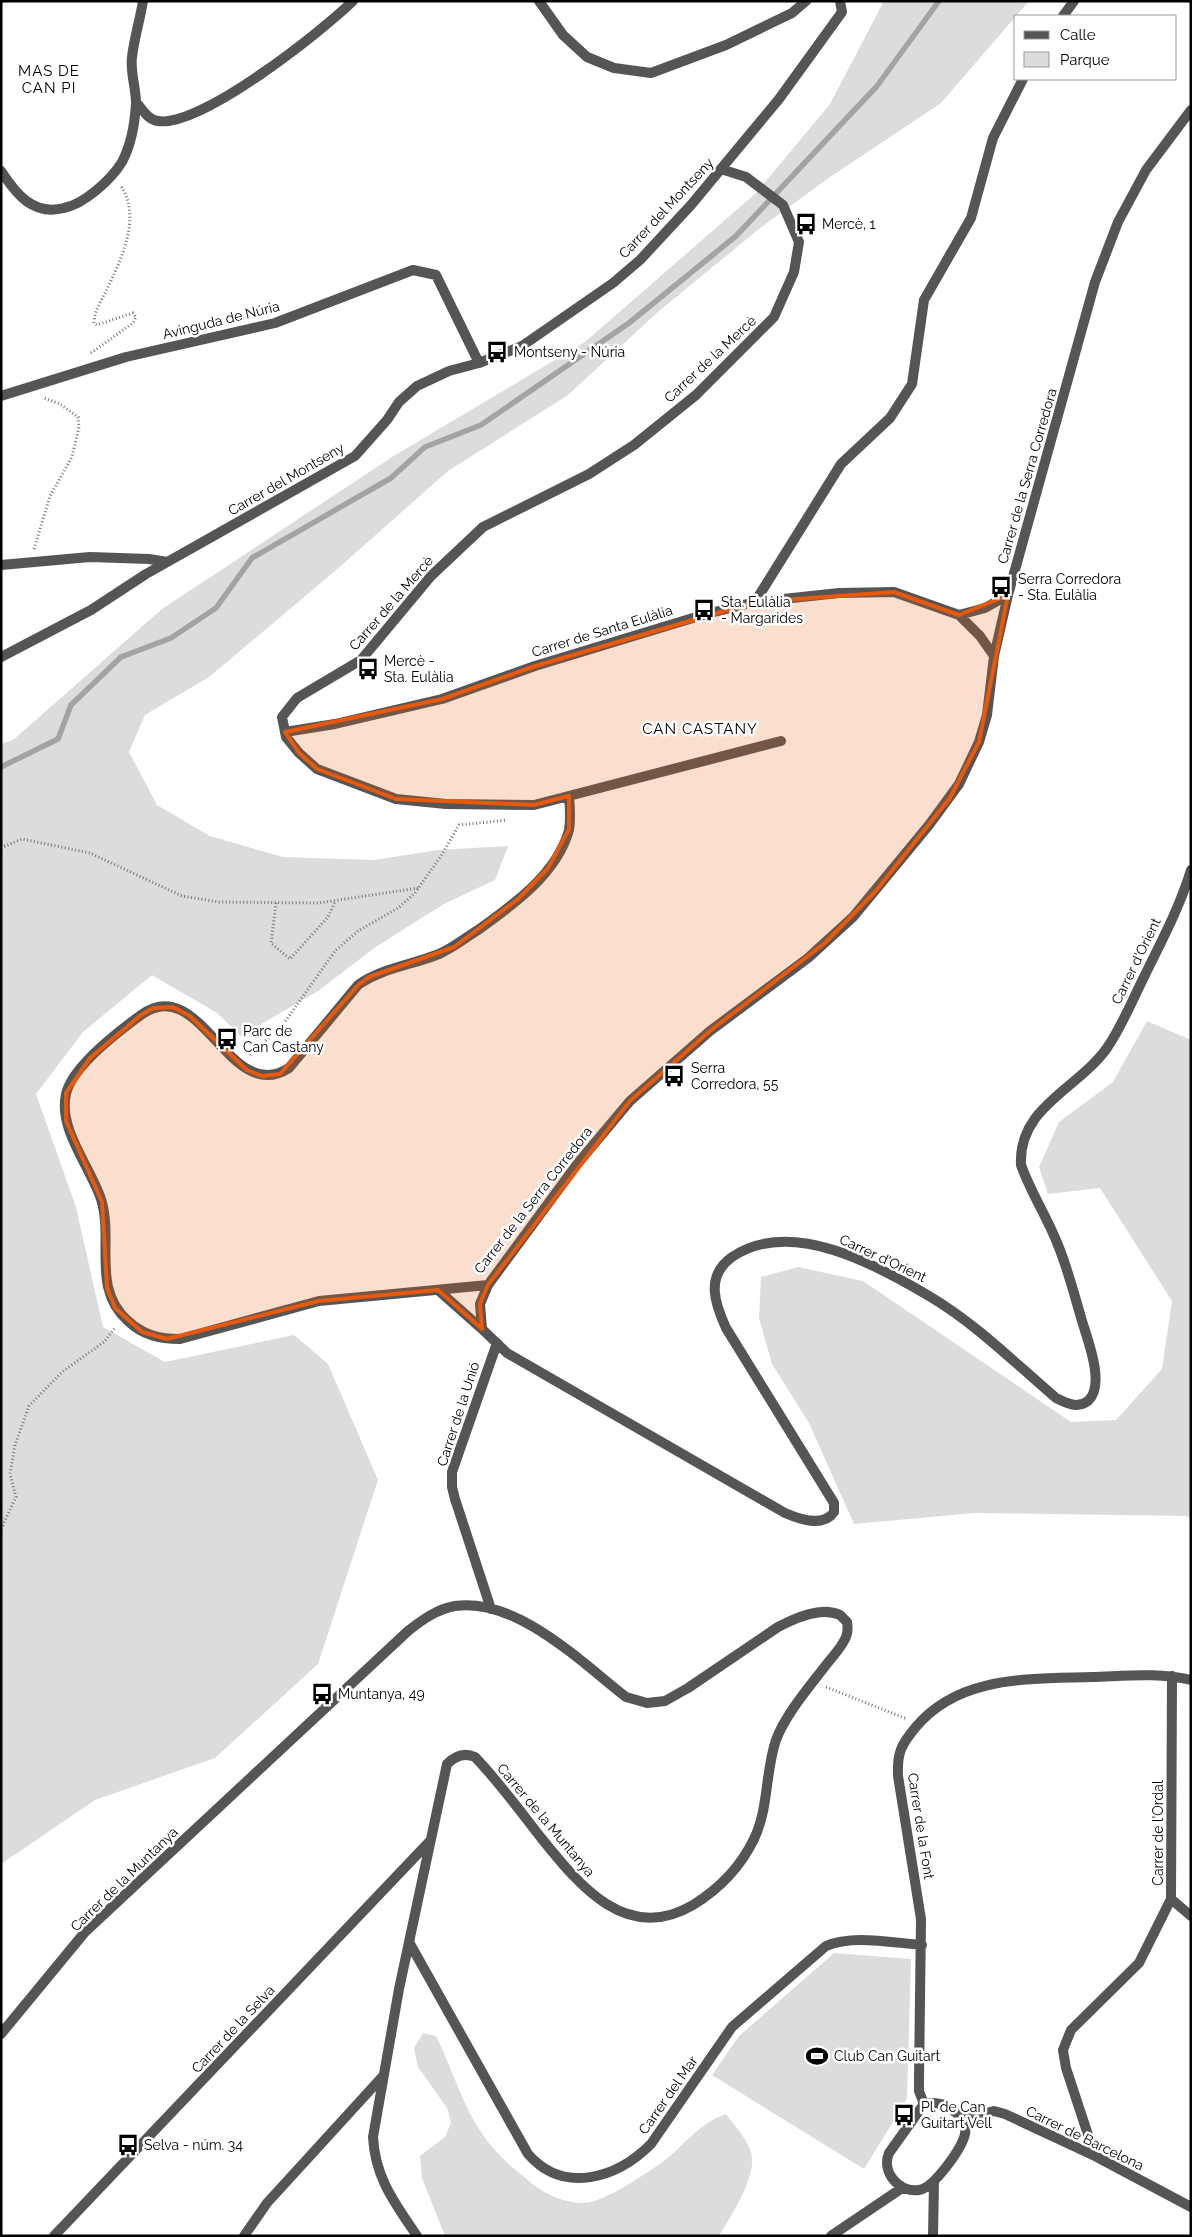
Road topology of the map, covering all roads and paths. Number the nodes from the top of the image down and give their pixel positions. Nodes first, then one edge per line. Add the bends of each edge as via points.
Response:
1 (143, 1) edge
2 (353, 1) edge
3 (539, 1) edge
4 (806, 1) edge
5 (840, 1) edge
6 (1074, 1) edge
7 (1065, 15) edge
8 (1022, 80) edge
9 (136, 102) junction
10 (1191, 110) edge
11 (721, 169) junction
12 (1, 171) edge
13 (111, 174) junction
14 (479, 363) junction
15 (88, 369) junction
16 (29, 388) junction
17 (1, 396) edge
18 (27, 561) junction
19 (167, 562) junction
20 (1, 564) edge
21 (1008, 595) junction
22 (754, 602) junction
23 (959, 615) junction
24 (994, 656) junction
25 (1, 657) edge
26 (285, 732) junction
27 (781, 741) dead end
28 (569, 796) junction
29 (509, 819) dead end
30 (1, 848) edge
31 (1191, 870) edge
32 (418, 888) junction
33 (335, 901) junction
34 (276, 903) junction
35 (239, 1062) junction
36 (488, 1285) junction
37 (438, 1290) junction
38 (124, 1318) junction
39 (482, 1330) junction
40 (497, 1343) junction
41 (1, 1529) edge
42 (491, 1609) junction
43 (1172, 1676) junction
44 (1191, 1680) edge
45 (813, 1682) junction
46 (919, 1723) junction
47 (430, 1840) junction
48 (1171, 1899) junction
49 (1191, 1916) edge
50 (409, 1942) junction
51 (922, 1945) junction
52 (1, 2034) edge
53 (384, 2075) junction
54 (924, 2104) junction
55 (964, 2119) junction
56 (1095, 2156) junction
57 (934, 2182) junction
58 (902, 2188) junction
59 (1191, 2207) edge
60 (54, 2236) edge
61 (244, 2236) edge
62 (416, 2236) edge
63 (831, 2236) edge
64 (933, 2236) edge

1 - 9 street via 132,58
2 - 9 street via 271,68 191,115 175,122 157,121 150,119
3 - 4 street via 563,35 587,57 614,68 650,73 726,45 792,12
5 - 11 street, Carrer del Montseny via 842,12 828,34
6 - 7 street
8 - 22 street via 993,138 971,218 924,300 912,384 890,418 841,464
9 - 13 street via 133,130 121,162
10 - 21 street, Carrer de la Serra Corredora via 1146,170 1118,222 1094,282
11 - 14 street, Carrer del Montseny via 640,260 613,282 522,346
11 - 26 street, Carrer de la Mercè via 746,177 783,205 799,242 794,272 774,317 696,395 634,445 589,474 483,526 431,576 360,660 297,698 282,717
12 - 13 street via 16,193 32,207 54,211 76,205
13 - 15 path via 128,196 130,222 117,264 94,315 94,323 97,325 132,313 136,317 133,323 91,352
14 - 15 street, Avinguda de Núria via 436,275 413,270 275,323 126,357
14 - 19 street, Carrer del Montseny via 449,371 417,386 399,402 355,456
15 - 16 street, Avinguda de Núria
16 - 17 street, Avinguda de Núria
16 - 18 path via 71,410 78,416 79,427 72,457 50,496
18 - 19 street via 90,557
18 - 20 street
19 - 25 street, Carrer del Montseny via 91,610
21 - 23 street via 984,608
21 - 24 street, Carrer de la Serra Corredora
22 - 23 street, Carrer de Santa Eulàlia via 838,593 894,592
22 - 26 street, Carrer de Santa Eulàlia via 544,663 442,699
23 - 24 street, Carrer de Santa Eulàlia
24 - 36 street, Carrer de la Serra Corredora via 987,715 979,742 959,784 929,825 875,892 825,943 710,1031 630,1101 578,1163
26 - 28 street via 298,753 318,769 396,799 446,804 534,805
27 - 28 street
28 - 35 street, Carrer de la Serra Corredora via 569,829 564,843 548,868 518,899 454,947 370,977 358,985 289,1068 280,1074 262,1076 247,1070
29 - 32 path via 459,825
30 - 34 path via 22,839 90,853 182,896 219,902
31 - 40 street, Carrer d'Orient via 1181,901 1117,1033 1093,1065 1038,1114 1022,1139 1020,1165 1057,1242 1094,1365 1095,1390 1085,1403 1074,1405 1056,1398 965,1321 930,1296 855,1258 808,1243 769,1244 746,1250 731,1258 719,1272 713,1286 715,1302 726,1328 834,1503 834,1512 829,1518 806,1520 786,1513 507,1353
32 - 33 path
32 - 35 path via 398,908 358,931 335,951 282,1026 260,1048
33 - 34 path
33 - 34 path via 328,917 290,959 271,942
35 - 38 street, Carrer de la Serra Corredora via 190,1016 173,1007 160,1007 141,1015 90,1058 69,1086 66,1121 102,1202 107,1288 115,1308
36 - 37 street, Carrer de la Serra Corredora
36 - 39 street via 480,1304
37 - 38 street, Carrer de la Serra Corredora via 319,1301 180,1339 142,1332
37 - 39 street, Carrer d'Orient
38 - 41 path via 104,1342 62,1372 29,1406 15,1445 10,1474 16,1497
39 - 40 street, Carrer d'Orient
40 - 42 street, Carrer de la Unió via 452,1472 452,1487
42 - 45 street, Carrer de la Muntanya via 508,1612 533,1625 626,1696 654,1704 688,1688 792,1620 809,1614 836,1613 847,1622 847,1635
42 - 52 street, Carrer de la Muntanya via 456,1606 426,1617 408,1631 85,1932
43 - 44 street, Carrer de la Font
43 - 46 street, Carrer de la Font via 1026,1679 990,1685 955,1695
43 - 48 street, Carrer de l'Ordal
45 - 46 path
45 - 47 street, Carrer de la Muntanya via 776,1740 762,1813 755,1837 744,1857 711,1892 684,1910 659,1918 644,1918 604,1903 574,1879 470,1754 460,1755 447,1764
46 - 51 street, Carrer de la Font via 900,1749 897,1760 919,1897
47 - 50 street, Carrer de la Muntanya
47 - 60 street, Carrer de la Selva
48 - 49 street
48 - 56 street, Carrer de l'Ordal via 1139,1963 1074,2026 1065,2043 1066,2068
50 - 51 street, Carrer del Mar via 528,2154 545,2170 580,2178 609,2172 641,2154 732,2027 826,1946 850,1940
50 - 53 street, Carrer de la Muntanya
51 - 54 street, Carrer de la Font via 919,2091
53 - 61 street via 267,2204
53 - 62 street, Carrer de la Muntanya via 372,2137 373,2152 380,2176
54 - 55 street via 946,2105
54 - 58 street via 886,2161 893,2180
55 - 56 street, Carrer de Barcelona via 994,2111 1005,2114
55 - 57 street via 966,2127 962,2142
56 - 59 street, Carrer de Barcelona
57 - 58 street via 919,2190
57 - 64 street
58 - 63 street

